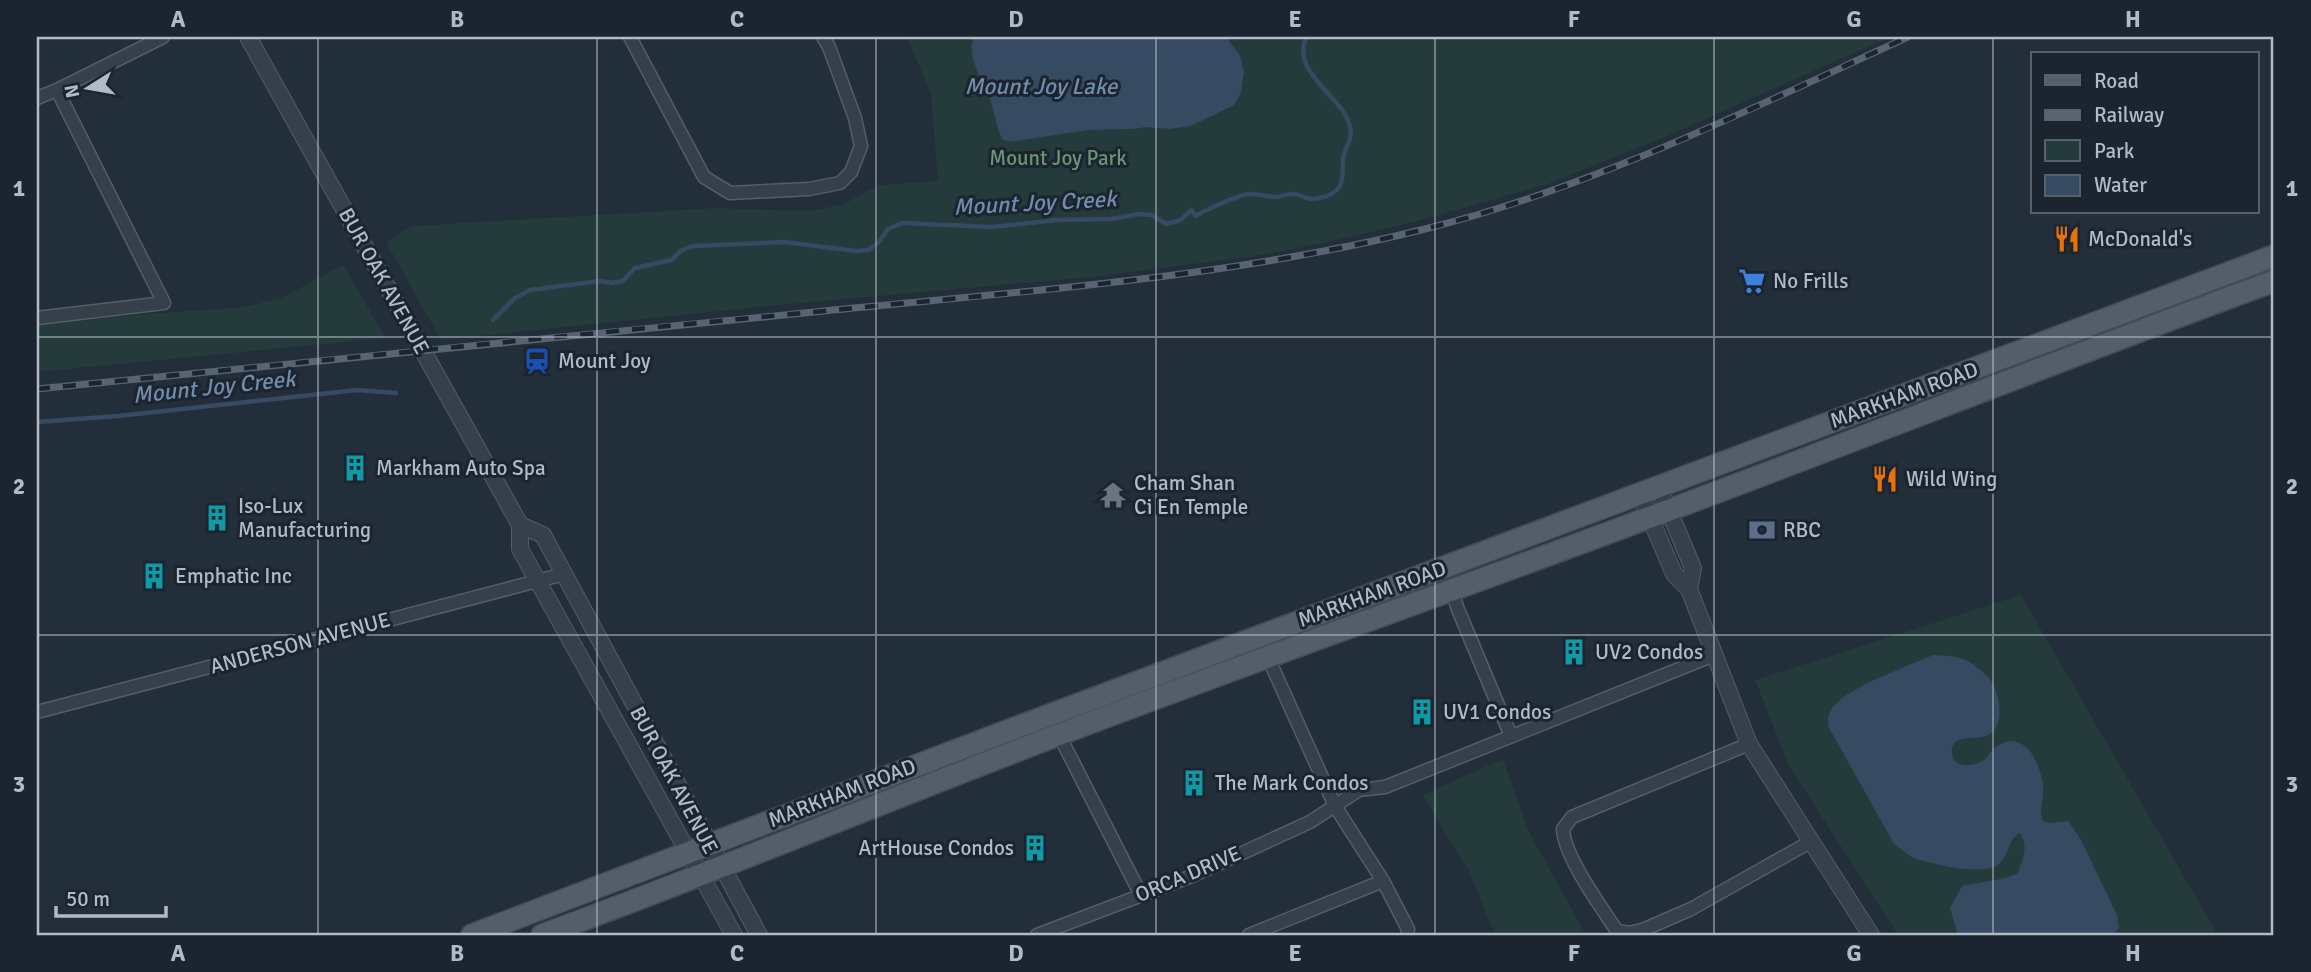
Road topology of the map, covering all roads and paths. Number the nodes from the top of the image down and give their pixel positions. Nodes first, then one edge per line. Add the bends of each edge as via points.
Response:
1 (163, 37) edge
2 (247, 37) edge
3 (630, 37) edge
4 (823, 37) edge
5 (57, 90) junction
6 (37, 98) edge
7 (2274, 256) edge
8 (2274, 281) edge
9 (37, 318) edge
10 (1649, 491) junction
11 (1660, 514) junction
12 (520, 526) junction
13 (564, 574) junction
14 (538, 581) junction
15 (1452, 589) junction
16 (1263, 646) junction
17 (1714, 655) junction
18 (37, 712) edge
19 (1059, 735) junction
20 (1511, 736) junction
21 (1749, 744) junction
22 (1335, 806) junction
23 (1810, 842) junction
24 (698, 847) junction
25 (711, 872) junction
26 (1382, 881) junction
27 (1141, 895) junction
28 (472, 935) edge
29 (542, 935) edge
30 (734, 935) edge
31 (759, 935) edge
32 (1037, 935) edge
33 (1249, 935) edge
34 (1407, 935) edge
35 (1871, 935) edge

1 - 5 street
2 - 12 street, BUR OAK AVENUE
3 - 4 street via 704,177 730,193 809,189 840,183 851,172 861,146 855,118
5 - 6 street
5 - 9 street via 164,303
7 - 10 main road, MARKHAM ROAD
8 - 11 main road, MARKHAM ROAD
10 - 11 street
10 - 16 main road, MARKHAM ROAD
11 - 15 main road, MARKHAM ROAD
11 - 17 street via 1674,574 1689,589
12 - 13 street, BUR OAK AVENUE via 543,535
12 - 14 street, BUR OAK AVENUE via 520,548
13 - 14 street, ANDERSON AVENUE
13 - 24 street, BUR OAK AVENUE
14 - 18 street, ANDERSON AVENUE
14 - 24 street, BUR OAK AVENUE
15 - 16 main road, MARKHAM ROAD
15 - 20 street
16 - 19 main road, MARKHAM ROAD
16 - 22 street
16 - 24 main road, MARKHAM ROAD
17 - 20 street, ORCA DRIVE
17 - 21 street
19 - 25 main road, MARKHAM ROAD
19 - 27 street
20 - 22 street, ORCA DRIVE via 1385,787 1359,790
21 - 23 street
21 - 23 street via 1572,817 1563,829 1564,843 1605,914 1617,930 1645,929 1691,909
22 - 26 street
22 - 27 street, ORCA DRIVE via 1310,822
23 - 35 street
24 - 25 street, BUR OAK AVENUE
24 - 28 main road, MARKHAM ROAD
25 - 29 main road, MARKHAM ROAD
25 - 30 street, BUR OAK AVENUE
25 - 31 street, BUR OAK AVENUE
26 - 33 street
26 - 34 street
27 - 32 street, ORCA DRIVE

